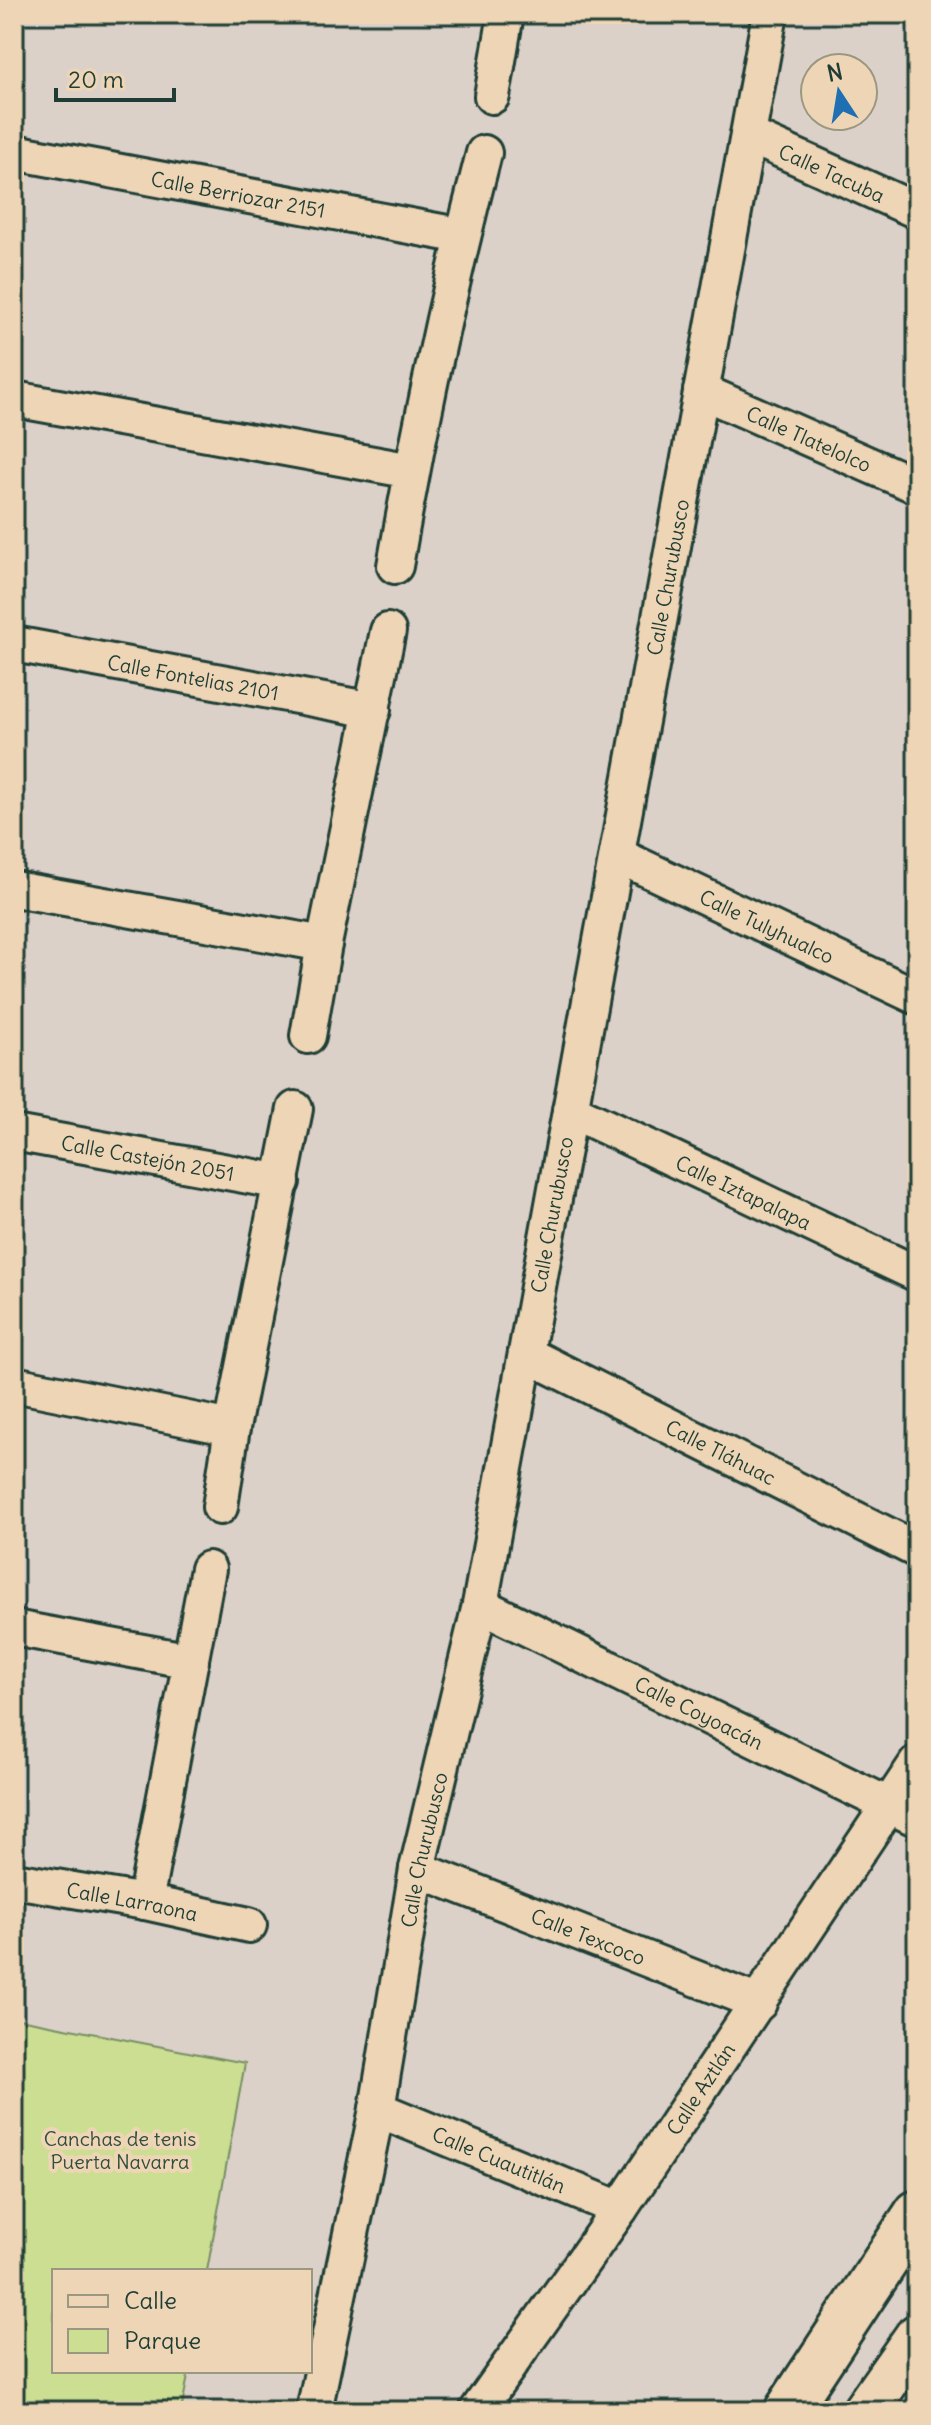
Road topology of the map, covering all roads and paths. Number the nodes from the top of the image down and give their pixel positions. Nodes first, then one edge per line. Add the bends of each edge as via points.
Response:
1 (506, 14) edge
2 (770, 14) edge
3 (492, 96) dead end
4 (748, 135) junction
5 (14, 152) edge
6 (484, 153) dead end
7 (917, 211) edge
8 (463, 236) junction
9 (701, 391) junction
10 (14, 399) edge
11 (412, 471) junction
12 (917, 486) edge
13 (395, 566) dead end
14 (388, 631) dead end
15 (14, 644) edge
16 (373, 710) junction
17 (617, 855) junction
18 (14, 889) edge
19 (324, 944) junction
20 (917, 997) edge
21 (308, 1036) dead end
22 (295, 1109) dead end
23 (570, 1110) junction
24 (14, 1133) edge
25 (282, 1182) junction
26 (917, 1274) edge
27 (526, 1354) junction
28 (14, 1384) edge
29 (232, 1428) junction
30 (220, 1507) dead end
31 (917, 1550) edge
32 (208, 1569) dead end
33 (480, 1605) junction
34 (14, 1628) edge
35 (191, 1661) junction
36 (917, 1763) edge
37 (903, 1812) edge
38 (417, 1869) junction
39 (14, 1880) edge
40 (145, 1902) junction
41 (249, 1925) dead end
42 (759, 2003) junction
43 (377, 2109) junction
44 (620, 2209) junction
45 (917, 2213) edge
46 (917, 2337) edge
47 (314, 2411) edge
48 (477, 2411) edge
49 (787, 2411) edge
50 (865, 2411) edge

1 - 3 street
2 - 4 street, Calle Churubusco
4 - 7 street, Calle Tacuba
4 - 9 street, Calle Churubusco
5 - 8 street, Calle Berriozar 2151
6 - 8 street
8 - 11 street
9 - 12 street, Calle Tlatelolco
9 - 17 street, Calle Churubusco
10 - 11 street
11 - 13 street
14 - 16 street
15 - 16 street, Calle Fontelias 2101
16 - 19 street
17 - 20 street, Calle Tulyhualco
17 - 23 street, Calle Churubusco
18 - 19 street
19 - 21 street
22 - 25 street
23 - 26 street, Calle Iztapalapa
23 - 27 street, Calle Churubusco
24 - 25 street, Calle Castejón 2051
25 - 29 street
27 - 31 street, Calle Tláhuac
27 - 33 street, Calle Churubusco
28 - 29 street
29 - 30 street
32 - 35 street
33 - 37 street, Calle Coyoacán
33 - 38 street, Calle Churubusco
34 - 35 street
35 - 40 street
36 - 37 street, Calle Aztlán
37 - 42 street, Calle Aztlán
38 - 42 street, Calle Texcoco
38 - 43 street, Calle Churubusco
39 - 40 street, Calle Larraona
40 - 41 street, Calle Larraona
42 - 44 street, Calle Aztlán
43 - 44 street, Calle Cuautitlán
43 - 47 street, Calle Churubusco
44 - 48 street, Calle Aztlán
45 - 49 street
46 - 50 street

